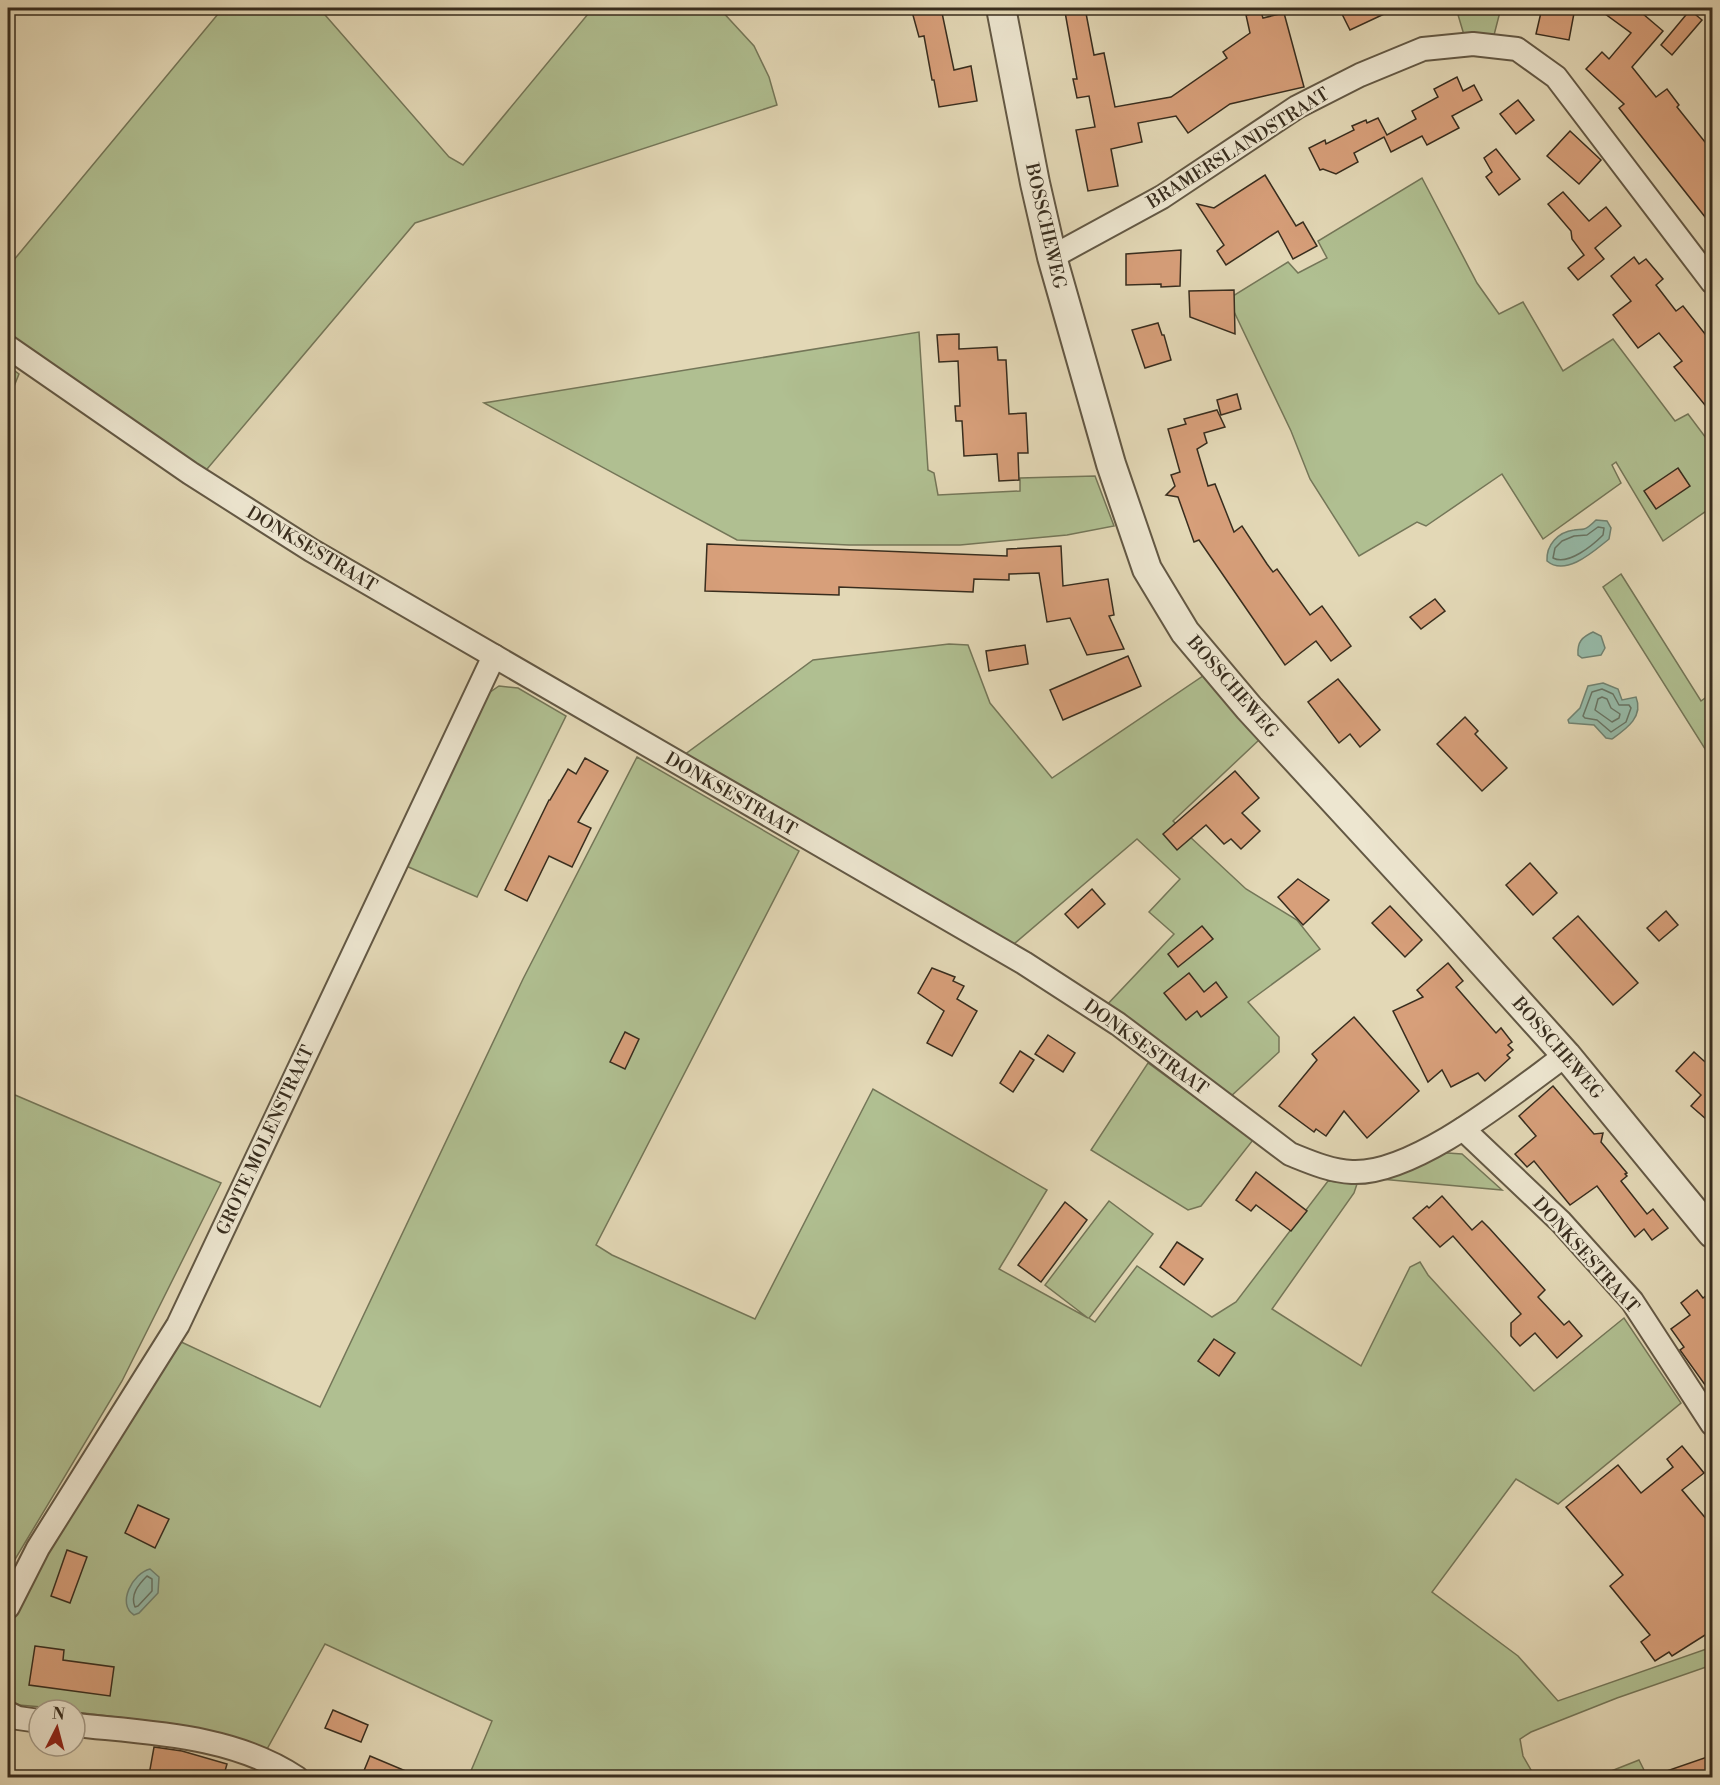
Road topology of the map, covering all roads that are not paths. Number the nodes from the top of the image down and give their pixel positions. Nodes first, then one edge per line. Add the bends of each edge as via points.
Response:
1 (1001, 8) edge
2 (1052, 257) junction
3 (1712, 279) edge
4 (8, 347) edge
5 (494, 656) junction
6 (1566, 1055) junction
7 (1463, 1129) junction
8 (1713, 1233) edge
9 (1713, 1424) edge
10 (8, 1606) edge
11 (8, 1713) edge
12 (27, 1719) edge
13 (87, 1726) edge
14 (297, 1778) edge

1 - 2 street, BOSSCHEWEG
2 - 3 street, BRAMERSLANDSTRAAT via 1162,196 1297,107 1339,85 1423,49 1473,44 1517,49 1556,77
2 - 6 street, BOSSCHEWEG via 1111,464 1143,559 1185,632 1249,708
4 - 5 street, DONKSESTRAAT via 190,473 311,550
5 - 7 street, DONKSESTRAAT via 1024,963 1118,1024 1290,1154 1323,1168 1352,1172 1381,1169 1407,1160
5 - 10 street, GROTE MOLENSTRAAT via 178,1325 38,1548
6 - 7 street, DONKSESTRAAT
6 - 8 street, BOSSCHEWEG
7 - 9 street, DONKSESTRAAT via 1561,1222 1632,1301
11 - 12 street
13 - 14 street via 186,1737 241,1751

